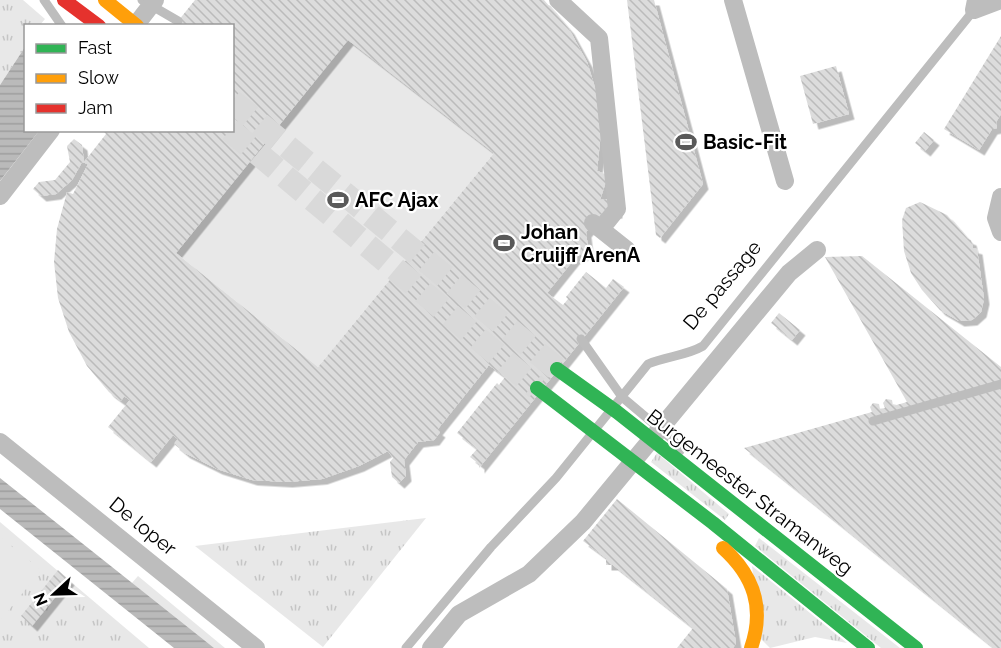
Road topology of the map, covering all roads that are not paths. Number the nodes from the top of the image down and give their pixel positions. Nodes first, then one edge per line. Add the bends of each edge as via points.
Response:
1 (44, 0) edge
2 (64, 0) edge
3 (105, 0) edge
4 (142, 0) edge
5 (155, 0) edge
6 (558, 0) edge
7 (733, 0) edge
8 (1001, 0) edge
9 (975, 5) edge
10 (178, 21) dead end
11 (61, 24) edge
12 (96, 24) edge
13 (134, 24) edge
14 (137, 24) edge
15 (49, 132) edge
16 (785, 181) dead end
17 (0, 196) edge
18 (1001, 197) edge
19 (1001, 232) edge
20 (627, 250) dead end
21 (817, 250) dead end
22 (581, 339) dead end
23 (557, 369) tunnel mouth
24 (1001, 384) edge
25 (537, 388) tunnel mouth
26 (873, 421) dead end
27 (0, 441) edge
28 (669, 445) junction
29 (696, 511) junction
30 (256, 648) edge
31 (406, 648) edge
32 (431, 648) edge
33 (751, 648) edge
34 (868, 648) edge
35 (916, 648) edge

1 - 11 lane
2 - 12 main road
3 - 13 main road
4 - 10 lane
5 - 14 street
6 - 20 street via 599,38 617,209 597,226
7 - 16 street
8 - 9 street
9 - 31 lane, De passage via 703,346 648,364 556,478 491,547
15 - 17 street
18 - 19 street via 996,218
21 - 32 street via 789,273 584,522 529,574 459,614
22 - 28 lane via 622,397
23 - 28 main road, Burgemeester Stramanweg
24 - 26 lane
25 - 29 main road
27 - 30 street, De loper
28 - 35 main road, Burgemeester Stramanweg via 697,475
29 - 33 main road via 705,533 746,571 761,620
29 - 34 main road

